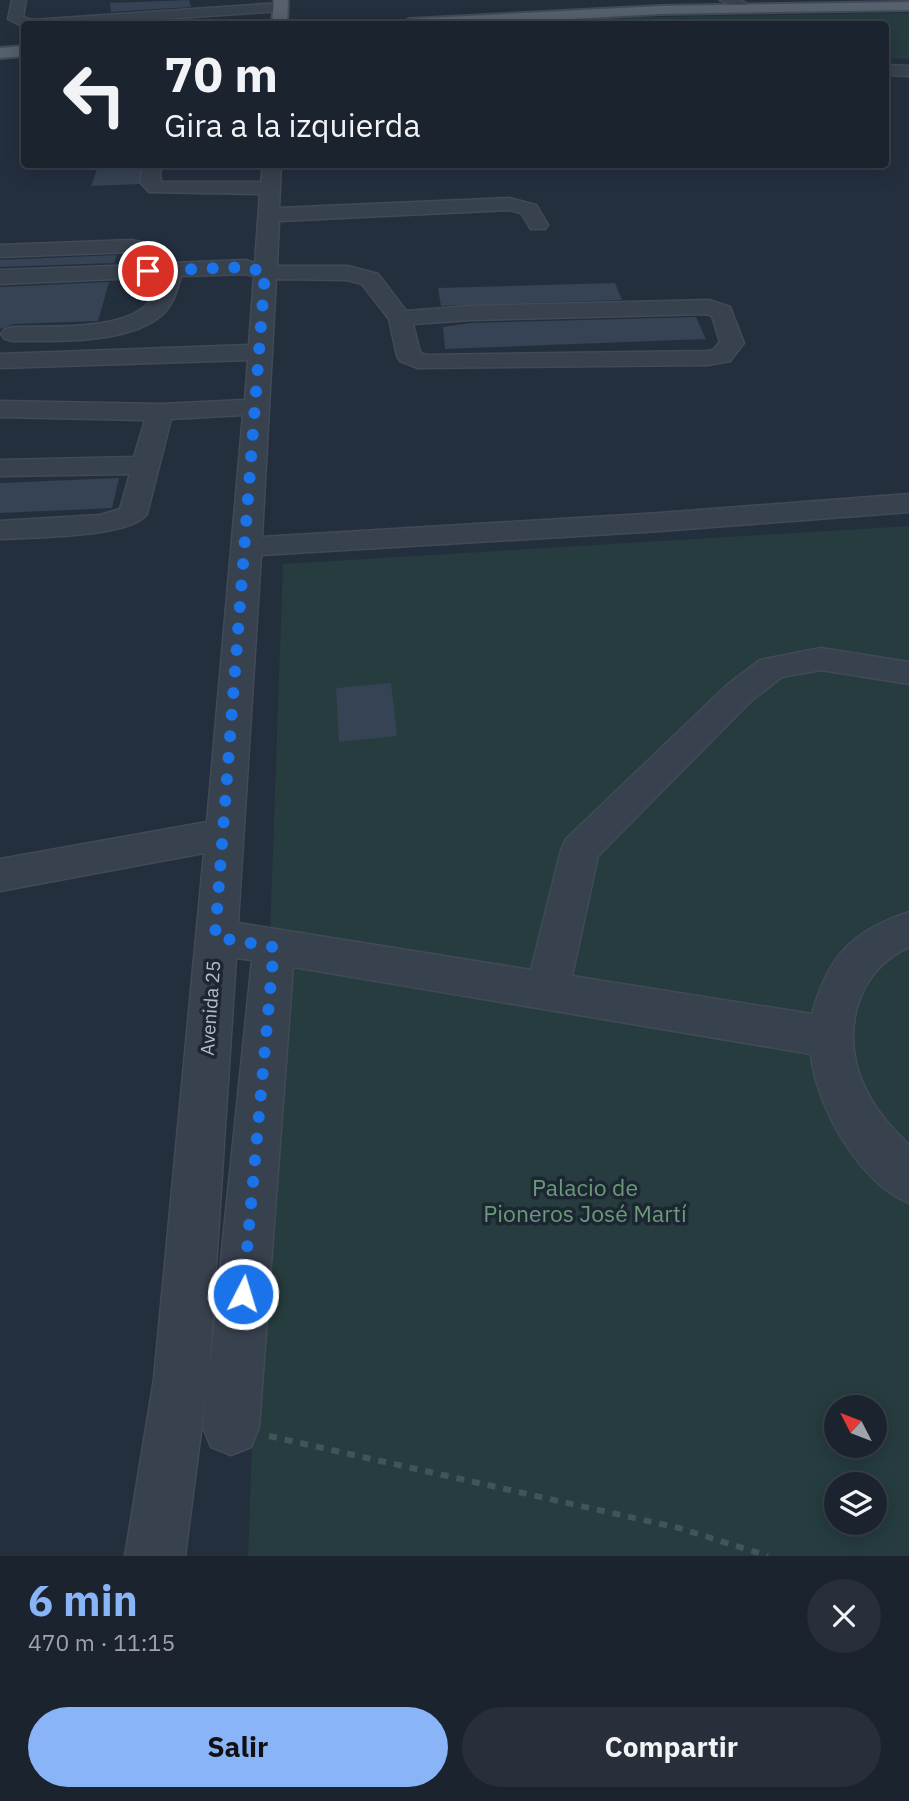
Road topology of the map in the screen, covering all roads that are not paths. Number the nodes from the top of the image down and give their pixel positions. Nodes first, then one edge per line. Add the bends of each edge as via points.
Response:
1 (727, 0) edge
2 (23, 3) edge
3 (869, 3) edge
4 (909, 6) edge
5 (167, 7) edge
6 (748, 8) junction
7 (280, 16) edge
8 (21, 21) edge
9 (55, 21) edge
10 (452, 21) edge
11 (517, 21) edge
12 (550, 21) edge
13 (21, 51) edge
14 (0, 53) edge
15 (889, 69) edge
16 (909, 71) edge
17 (153, 168) edge
18 (270, 189) edge
19 (538, 225) dead end
20 (0, 251) edge
21 (172, 270) junction
22 (265, 272) junction
23 (0, 277) edge
24 (400, 318) junction
25 (13, 334) dead end
26 (261, 352) junction
27 (0, 361) edge
28 (257, 407) junction
29 (0, 409) edge
30 (160, 412) junction
31 (146, 465) junction
32 (0, 468) edge
33 (909, 503) edge
34 (0, 530) edge
35 (245, 547) junction
36 (909, 673) edge
37 (225, 834) junction
38 (0, 875) edge
39 (909, 929) edge
40 (215, 937) junction
41 (274, 947) junction
42 (547, 991) junction
43 (830, 1037) junction
44 (909, 1179) edge
45 (231, 1427) road end
46 (155, 1556) edge

1 - 6 street
2 - 8 street via 15,19
3 - 4 main road
3 - 6 main road
5 - 7 street
5 - 9 street
6 - 12 main road
10 - 11 main road
13 - 14 main road
15 - 16 street
17 - 18 street via 150,182 156,188
18 - 19 street via 509,204 529,209
18 - 22 street, Avenida 25
20 - 21 street via 132,246
21 - 22 street via 245,267
21 - 23 street
21 - 25 street via 160,303 147,315 97,331
22 - 24 street via 361,276 377,285
22 - 26 street, Avenida 25
24 - 24 street via 709,307 722,312 732,342 721,356 708,358 426,362 409,356
26 - 27 street
26 - 28 street, Avenida 25
28 - 30 street
28 - 35 street, Avenida 25
29 - 30 street
30 - 31 street
31 - 32 street
31 - 34 street via 133,514 103,524
33 - 35 street
35 - 37 street, Avenida 25
36 - 42 street via 821,659 772,668 739,694 580,850
37 - 38 street
37 - 40 street, Avenida 25
39 - 43 street via 890,935 857,959 836,994
40 - 41 street
40 - 46 street, Avenida 25 via 181,1379
41 - 42 street
41 - 45 street
42 - 43 street
43 - 44 street via 842,1090 873,1144

